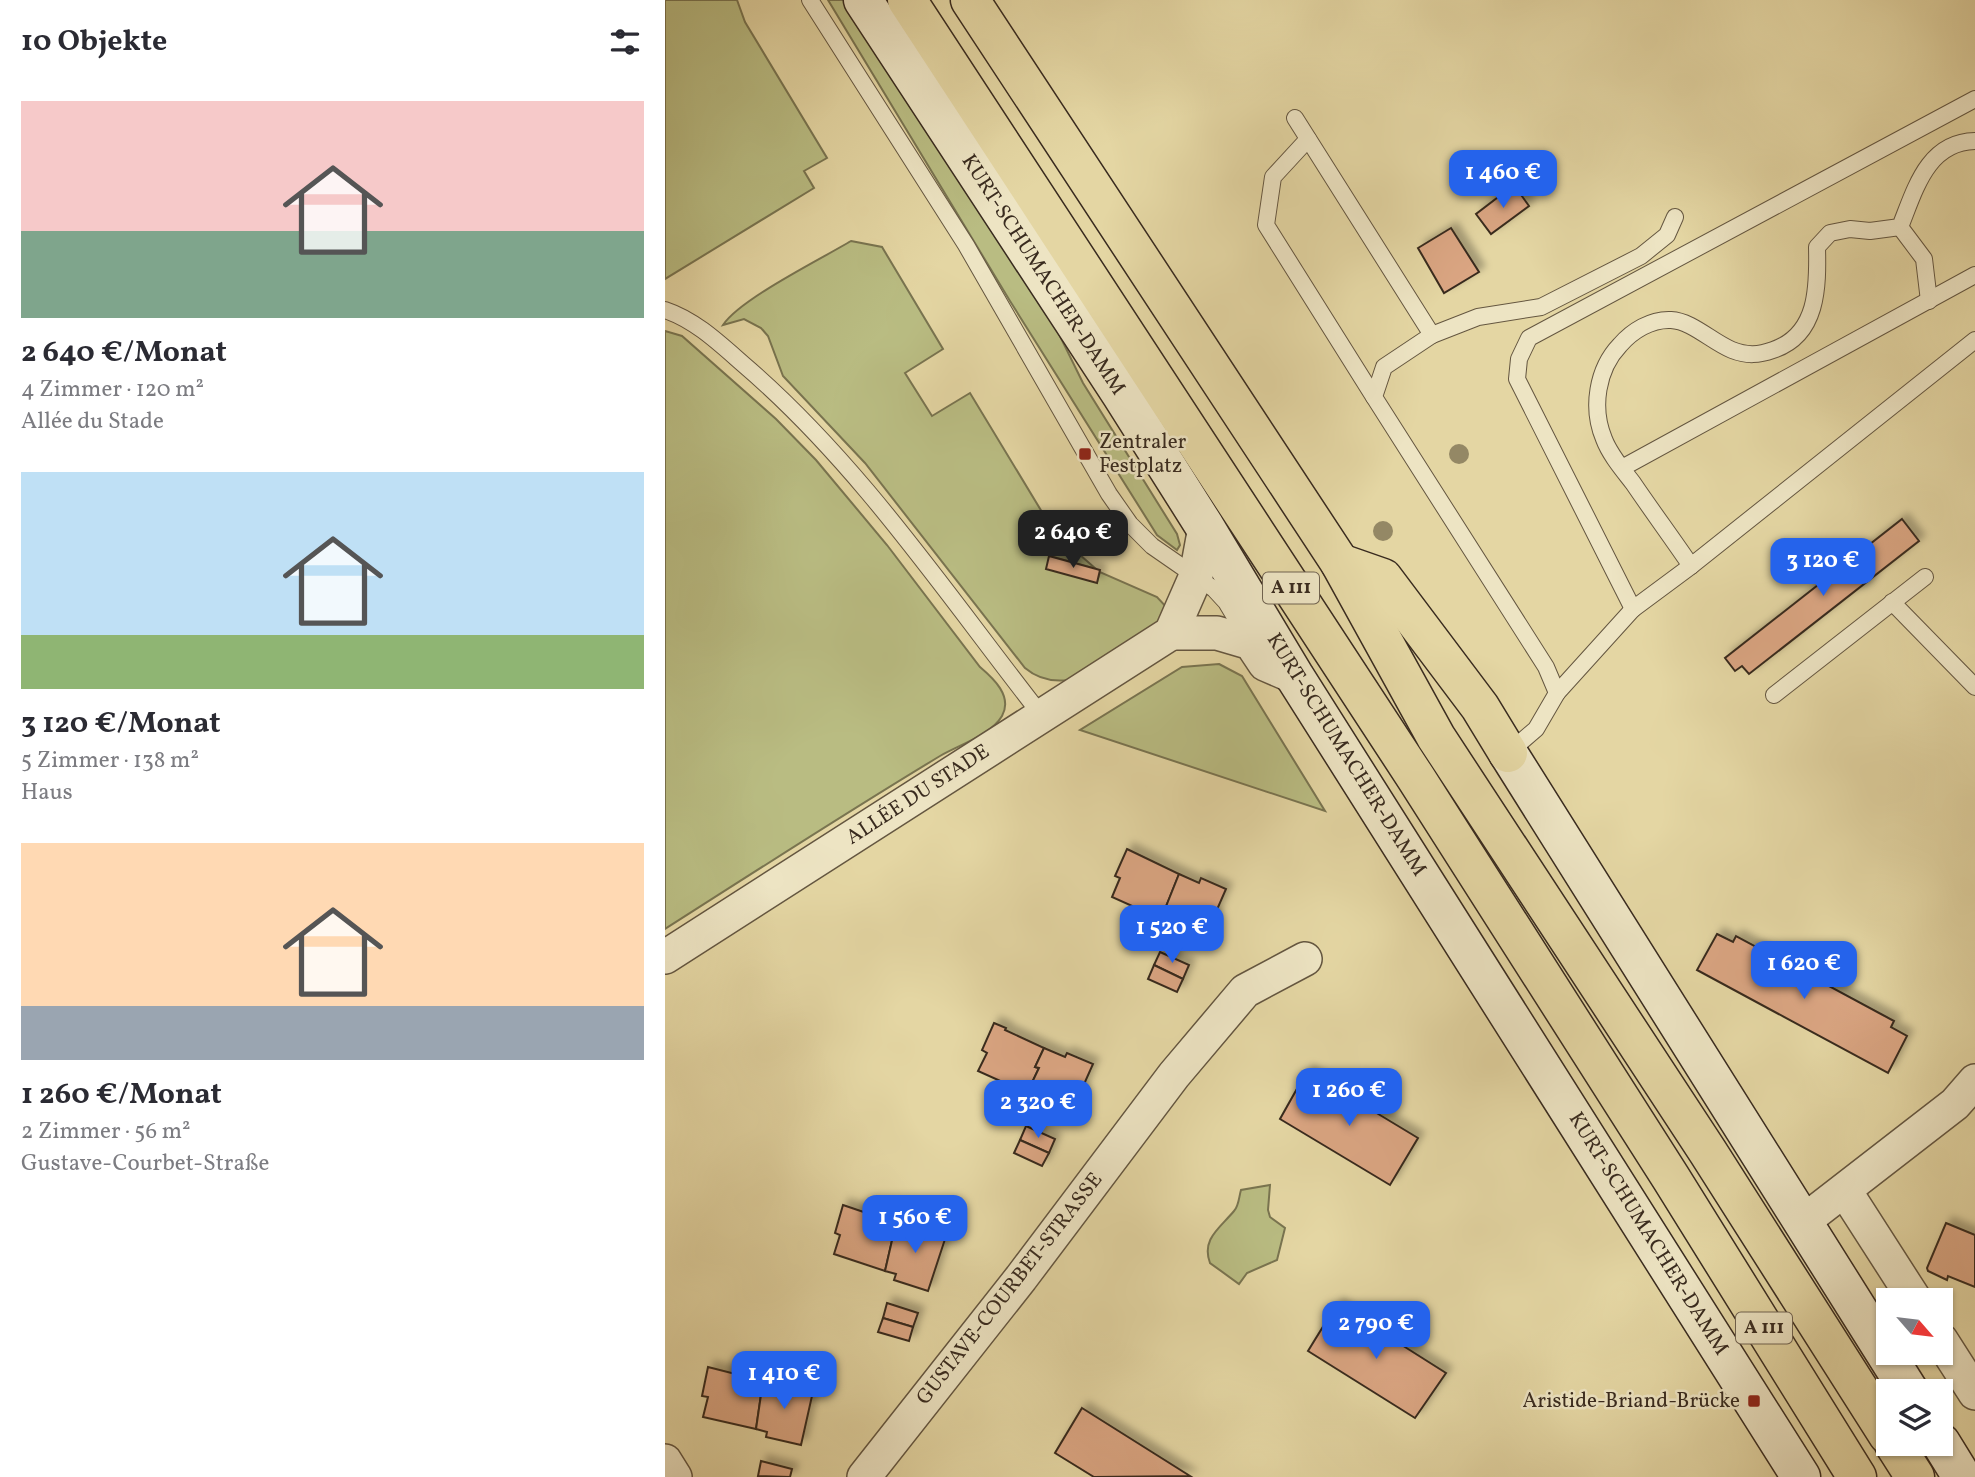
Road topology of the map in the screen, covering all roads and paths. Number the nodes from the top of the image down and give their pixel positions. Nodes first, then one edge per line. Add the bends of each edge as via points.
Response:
1 (810, 0) edge
2 (863, 0) edge
3 (907, 0) edge
4 (970, 0) edge
5 (1975, 99) edge
6 (1295, 118) dead end
7 (1308, 139) junction
8 (1975, 141) edge
9 (1675, 217) dead end
10 (1900, 227) junction
11 (1975, 275) edge
12 (1929, 300) junction
13 (665, 310) edge
14 (1431, 335) junction
15 (1975, 340) edge
16 (1374, 397) junction
17 (1622, 468) junction
18 (1205, 527) junction
19 (1340, 563) junction
20 (1691, 566) junction
21 (1196, 576) junction
22 (1925, 577) dead end
23 (1892, 602) junction
24 (1633, 609) junction
25 (1171, 633) junction
26 (1251, 643) junction
27 (1295, 677) junction
28 (1975, 687) edge
29 (1557, 693) junction
30 (1774, 695) dead end
31 (1042, 716) junction
32 (1509, 753) junction
33 (665, 957) edge
34 (1305, 959) dead end
35 (1968, 1101) edge
36 (1845, 1191) junction
37 (1804, 1221) junction
38 (1907, 1288) edge
39 (1953, 1359) edge
40 (1902, 1379) edge
41 (1975, 1393) edge
42 (1876, 1416) edge
43 (1902, 1456) edge
44 (1949, 1456) edge
45 (665, 1461) edge
46 (675, 1477) edge
47 (864, 1477) edge
48 (1801, 1477) edge
49 (1857, 1477) edge
50 (1915, 1477) edge
51 (1962, 1477) edge

1 - 21 lane via 966,245 1109,494 1152,545
2 - 18 main road, KURT-SCHUMACHER-DAMM
3 - 49 highway, A 111 via 1416,778
4 - 19 highway, A 111
5 - 24 lane via 1529,338 1519,359 1517,379
6 - 7 lane
7 - 14 lane
7 - 16 lane via 1273,177 1266,225
8 - 10 lane via 1963,141 1938,153 1920,177
9 - 14 lane via 1667,234 1641,256 1552,302 1478,317
10 - 12 lane via 1924,259
10 - 17 lane via 1830,233 1817,247 1815,300 1806,327 1786,346 1759,356 1734,351 1671,320 1650,323 1628,335 1614,351 1598,388 1597,413 1604,439
11 - 12 lane
12 - 17 lane
13 - 31 lane via 681,315 714,339 782,397 874,499
14 - 16 lane via 1384,367
15 - 20 lane
16 - 29 lane via 1546,667
17 - 20 lane
18 - 21 street
18 - 27 main road, KURT-SCHUMACHER-DAMM
19 - 32 highway via 1383,578
19 - 42 highway, A 111 via 1436,737
20 - 24 lane
21 - 25 street
21 - 26 lane via 1226,602
22 - 23 lane
23 - 28 lane
23 - 30 lane
24 - 29 lane
25 - 26 street via 1217,633
25 - 31 street, ALLÉE DU STADE
26 - 27 street via 1265,664
27 - 48 main road, KURT-SCHUMACHER-DAMM
29 - 32 lane via 1536,729
31 - 33 street, ALLÉE DU STADE
32 - 37 main road
34 - 47 street, GUSTAVE-COURBET-STRASSE via 1245,991 1227,1012
35 - 36 street
36 - 37 street
36 - 38 street
37 - 40 main road
39 - 41 street
43 - 50 highway
44 - 51 main road
45 - 46 street

